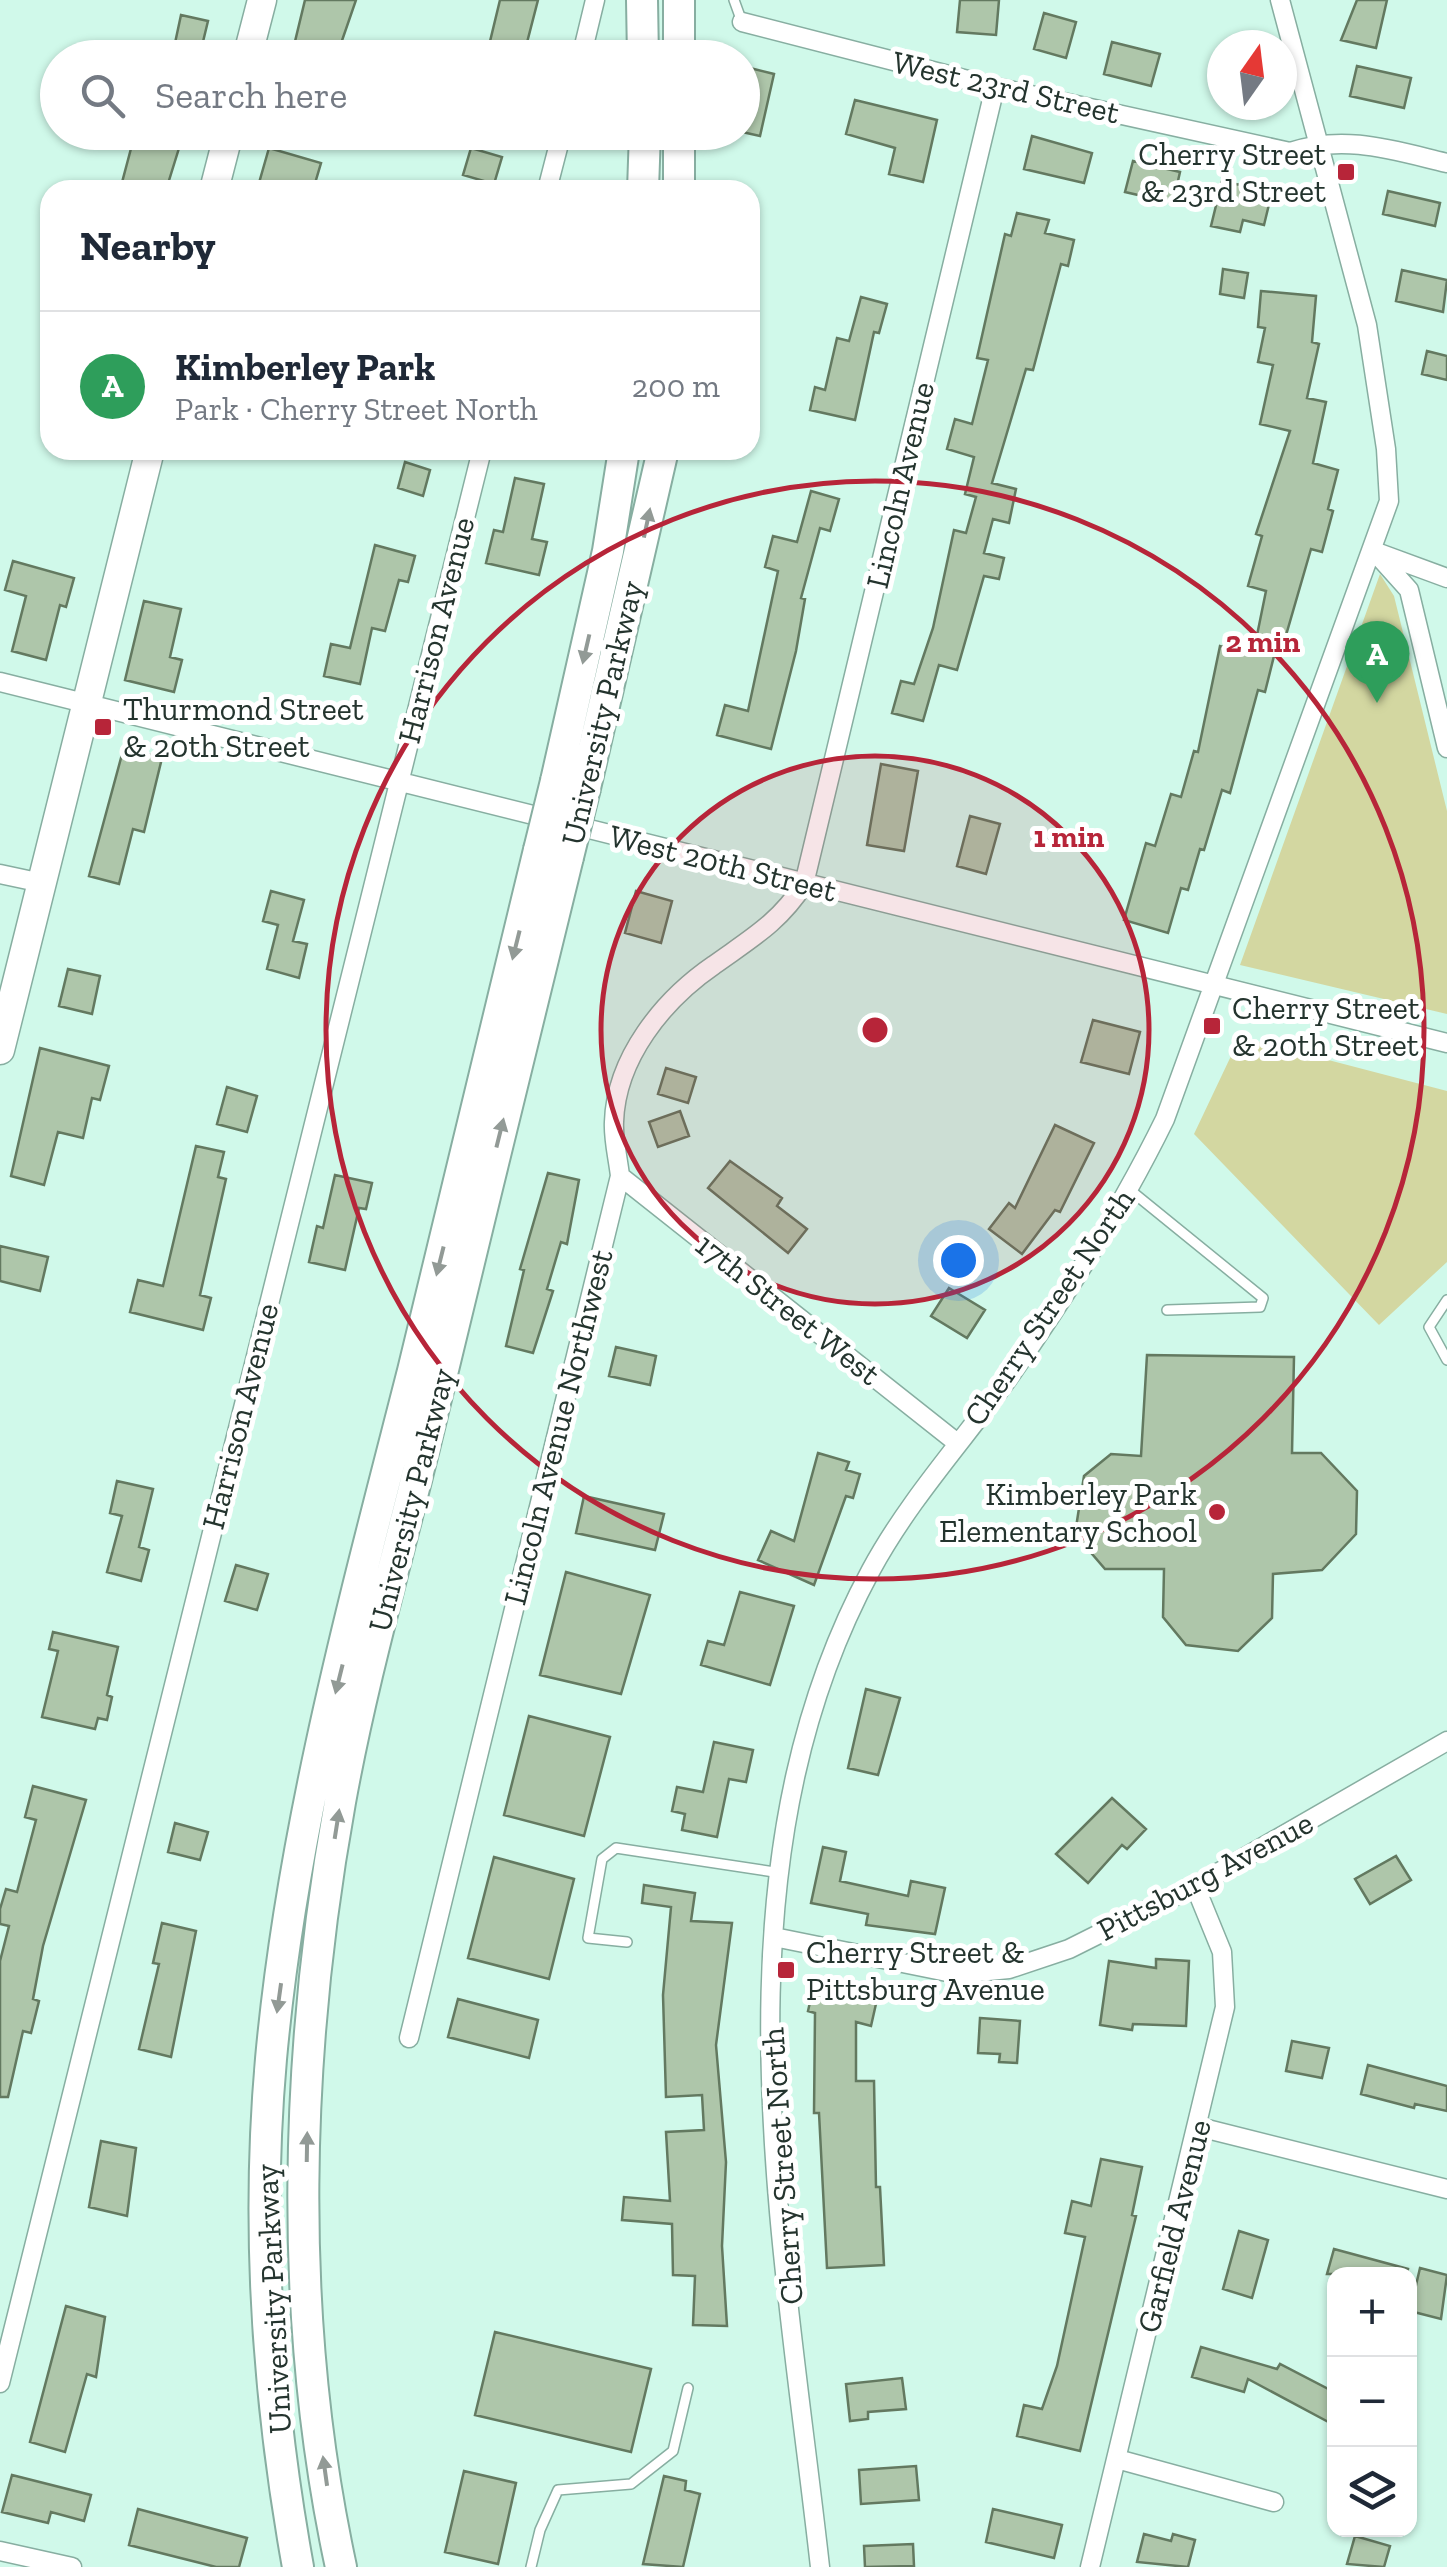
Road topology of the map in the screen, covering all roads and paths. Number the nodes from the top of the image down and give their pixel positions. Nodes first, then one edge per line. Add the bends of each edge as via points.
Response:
1 (262, 0) edge
2 (595, 0) edge
3 (642, 0) edge
4 (680, 0) edge
5 (734, 0) edge
6 (1280, 0) edge
7 (742, 22) joint
8 (252, 40) edge
9 (585, 40) edge
10 (643, 40) edge
11 (679, 40) edge
12 (995, 87) junction
13 (1317, 144) junction
14 (224, 150) edge
15 (557, 150) edge
16 (644, 150) edge
17 (679, 150) edge
18 (1447, 163) edge
19 (217, 180) edge
20 (550, 180) edge
21 (643, 180) edge
22 (679, 180) edge
23 (148, 460) edge
24 (479, 460) edge
25 (622, 460) edge
26 (660, 460) edge
27 (1374, 551) junction
28 (1447, 578) edge
29 (0, 682) edge
30 (1441, 698) edge
31 (88, 703) junction
32 (1447, 748) edge
33 (398, 782) junction
34 (570, 785) junction
35 (554, 854) junction
36 (0, 874) edge
37 (42, 884) junction
38 (804, 884) junction
39 (1214, 982) junction
40 (1447, 1043) edge
41 (0, 1050) edge
42 (620, 1176) junction
43 (1130, 1190) junction
44 (1447, 1300) edge
45 (1167, 1310) dead end
46 (1447, 1360) edge
47 (956, 1442) junction
48 (1447, 1742) edge
49 (781, 1872) junction
50 (1194, 1886) junction
51 (774, 1936) junction
52 (628, 1942) dead end
53 (408, 2038) dead end
54 (1199, 2127) junction
55 (1447, 2189) edge
56 (0, 2383) edge
57 (688, 2388) dead end
58 (1117, 2459) junction
59 (1274, 2502) dead end
60 (0, 2552) edge
61 (72, 2567) edge
62 (298, 2567) edge
63 (342, 2567) edge
64 (531, 2567) edge
65 (820, 2567) edge
66 (1090, 2567) edge

1 - 8 street
2 - 9 street
3 - 10 main road
4 - 11 main road
5 - 7 lane
6 - 13 street, Cherry Street North
7 - 12 street, West 23rd Street
12 - 13 street, West 23rd Street via 1290,152
12 - 38 street, Lincoln Avenue
13 - 18 street, West 23rd Street via 1357,142
13 - 27 street, Cherry Street North via 1367,325 1386,449 1388,501
14 - 19 street
15 - 20 street
16 - 21 main road
17 - 22 main road
23 - 31 street
24 - 33 street, Harrison Avenue
25 -> 34 main road, University Parkway
34 -> 26 main road, University Parkway
27 - 28 street
27 - 30 street via 1409,590
27 - 39 street, Cherry Street North
29 - 31 street, West 20th Street
30 - 32 street
31 - 33 street, West 20th Street
31 - 37 street
33 - 38 street, West 20th Street
33 - 56 street, Harrison Avenue
34 - 35 main road, University Parkway, bridge
35 -> 62 main road, University Parkway via 378,1507 293,1886 271,2058 266,2254 284,2490
63 -> 35 main road, University Parkway via 317,2421 305,2255 308,2076 326,1892 361,1706
36 - 37 street
37 - 41 street
38 - 39 street, West 20th Street
38 - 42 street, Lincoln Avenue Northwest via 771,928 701,974 644,1036 618,1093
39 - 40 street, West 20th Street
39 - 43 street, Cherry Street North
42 - 47 street, 17th Street West
42 - 53 street, Lincoln Avenue Northwest
43 - 45 lane via 1263,1298 1260,1307
43 - 47 street, Cherry Street North via 1009,1376
44 - 46 lane via 1429,1327
47 - 49 street, Cherry Street North via 849,1612 804,1740
48 - 50 street, Pittsburg Avenue
49 - 51 street, Cherry Street North
49 - 52 lane via 616,1848 602,1859 588,1938
50 - 51 street, Pittsburg Avenue via 1069,1950 978,1974 906,1967
50 - 54 street, Garfield Avenue via 1222,1952 1225,2007
51 - 65 street, Cherry Street North via 770,2067 781,2218
54 - 55 street
54 - 58 street, Garfield Avenue
57 - 64 lane via 673,2451 630,2484 558,2490
58 - 59 street
58 - 66 street, Garfield Avenue
60 - 61 street

